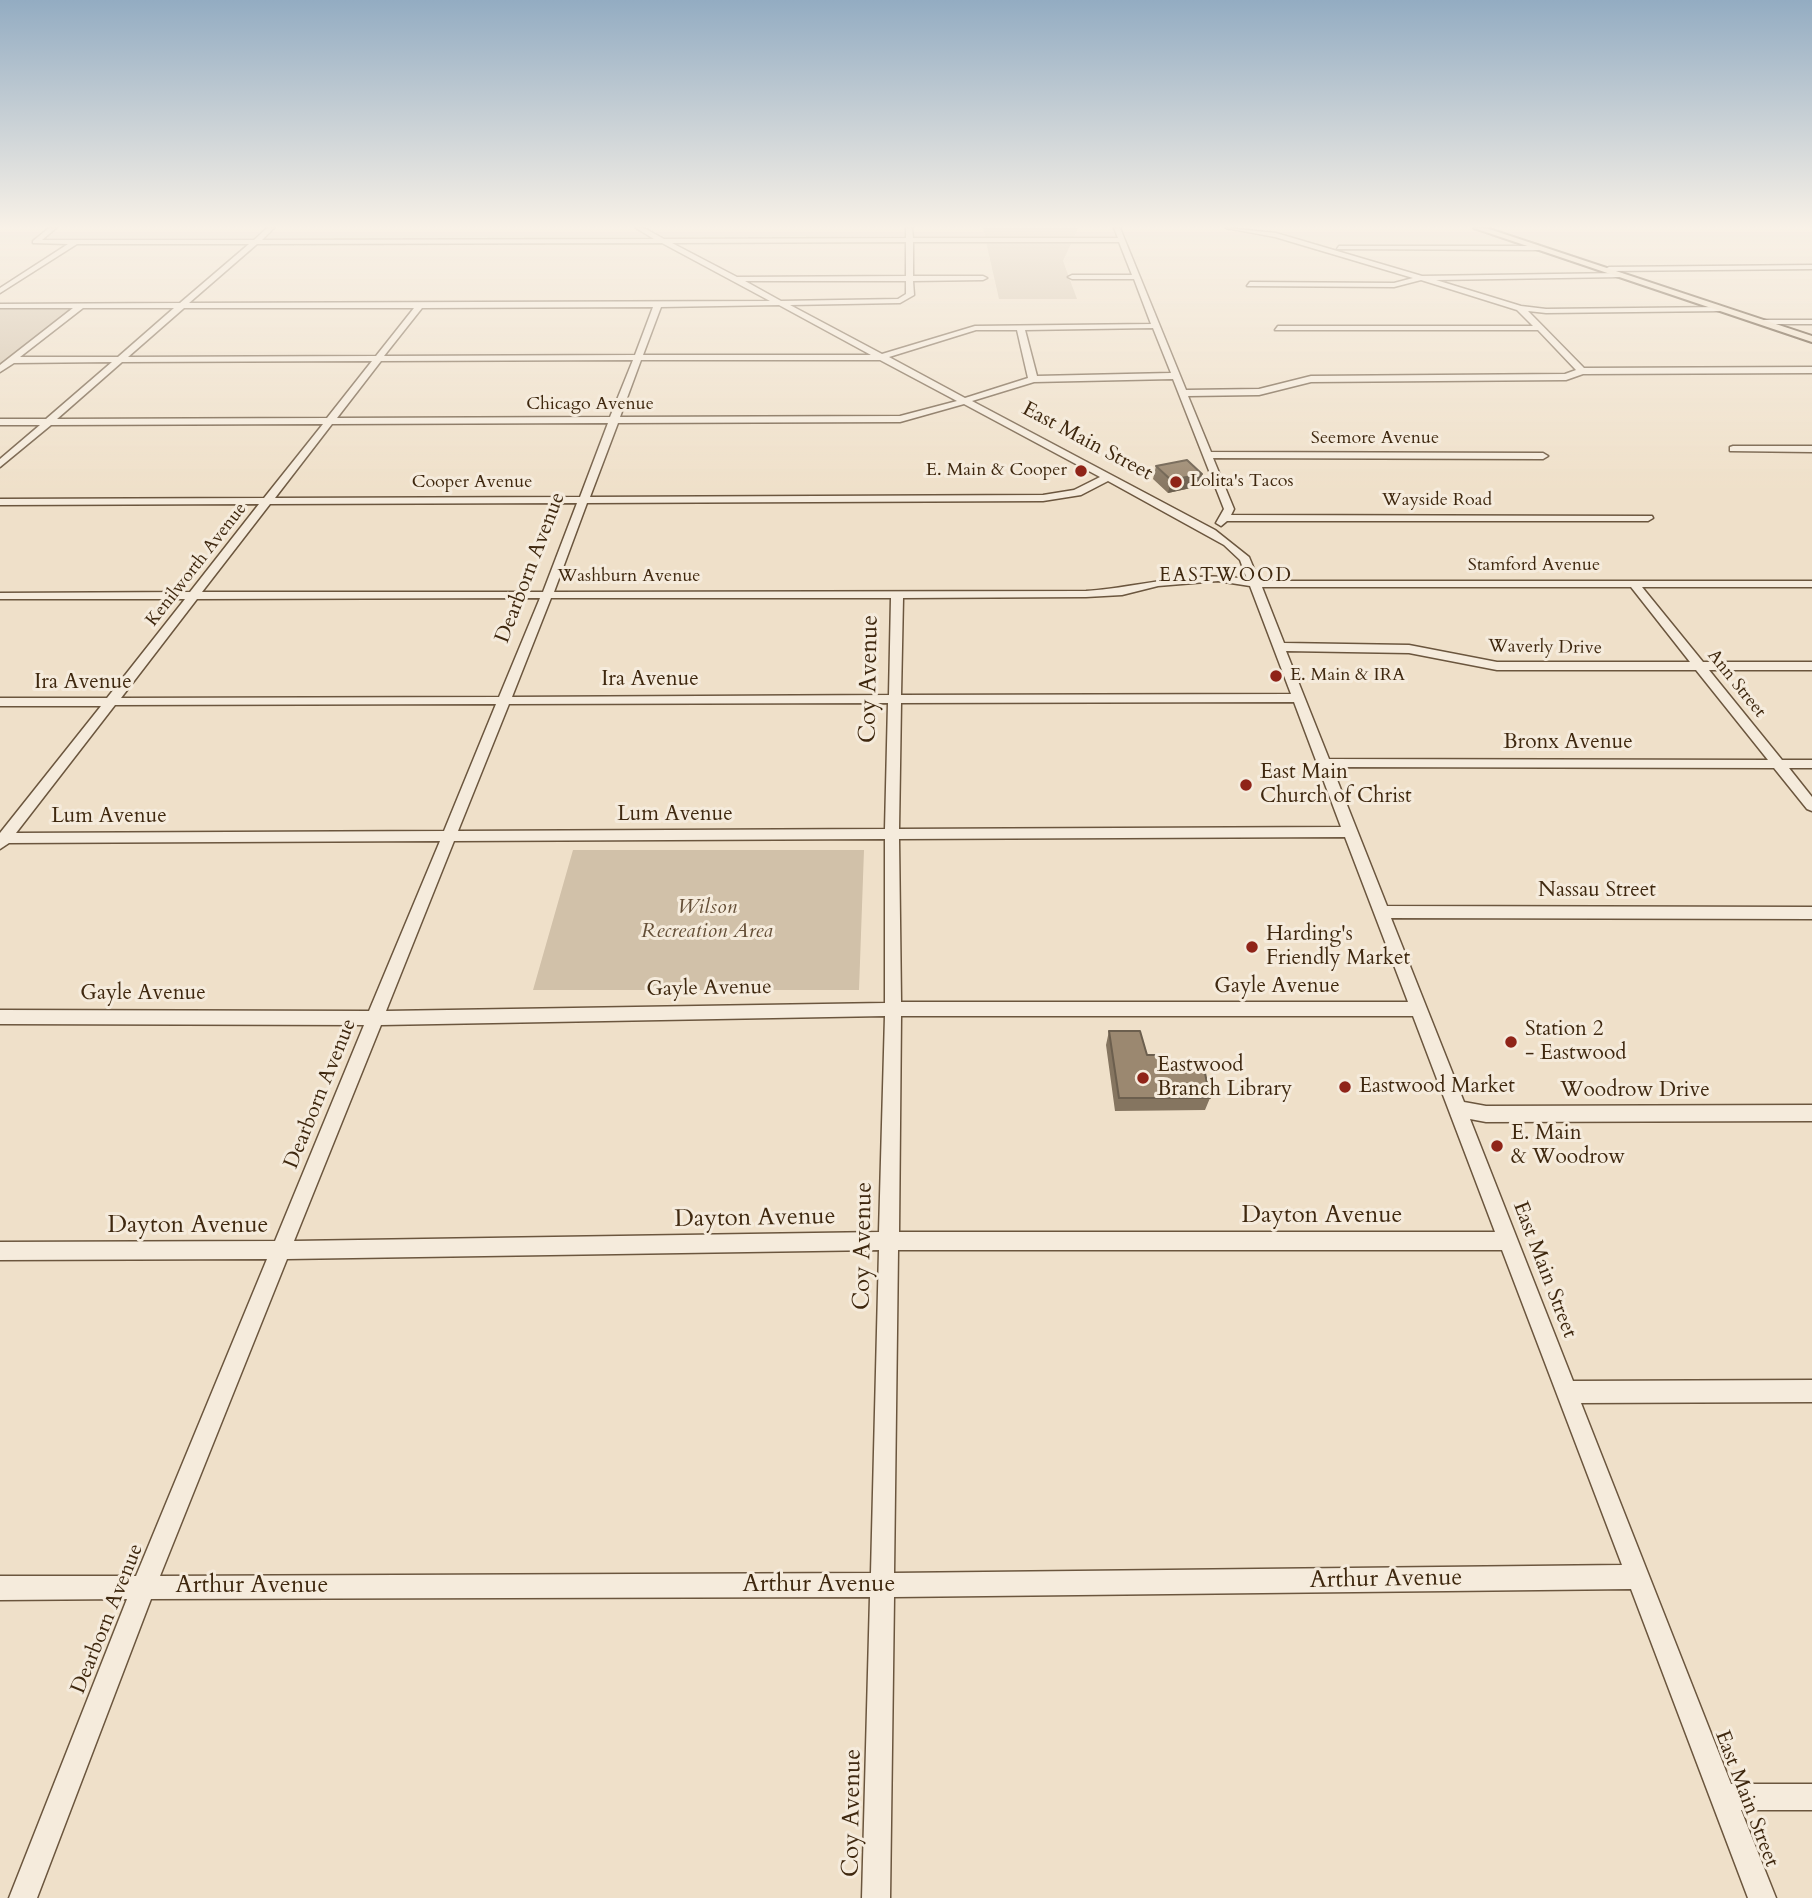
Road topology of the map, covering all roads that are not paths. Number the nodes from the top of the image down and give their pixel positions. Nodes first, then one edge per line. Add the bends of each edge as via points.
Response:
1 (67, 317) edge
2 (170, 317) edge
3 (412, 317) edge
4 (653, 317) edge
5 (806, 317) edge
6 (1150, 317) edge
7 (1529, 317) edge
8 (1745, 317) edge
9 (1762, 322) junction
10 (1812, 322) edge
11 (1154, 326) junction
12 (1020, 327) junction
13 (1278, 328) dead end
14 (1540, 328) junction
15 (1812, 340) edge
16 (881, 357) junction
17 (378, 359) junction
18 (637, 359) junction
19 (11, 360) junction
20 (120, 360) junction
21 (0, 369) edge
22 (1812, 370) edge
23 (1583, 371) junction
24 (1174, 376) junction
25 (1033, 379) junction
26 (1181, 393) junction
27 (965, 401) junction
28 (614, 421) junction
29 (0, 422) edge
30 (329, 422) junction
31 (46, 424) junction
32 (1733, 449) dead end
33 (1812, 449) edge
34 (1206, 456) junction
35 (1543, 456) dead end
36 (0, 464) edge
37 (1108, 477) junction
38 (581, 500) junction
39 (268, 501) junction
40 (0, 502) edge
41 (1226, 518) junction
42 (1648, 518) dead end
43 (1211, 533) junction
44 (1633, 583) junction
45 (1256, 584) junction
46 (1812, 584) edge
47 (897, 594) junction
48 (547, 595) junction
49 (0, 596) edge
50 (195, 596) junction
51 (1280, 647) junction
52 (1812, 666) edge
53 (1700, 667) junction
54 (1300, 698) junction
55 (504, 699) junction
56 (894, 699) junction
57 (0, 702) edge
58 (112, 702) junction
59 (1325, 763) junction
60 (1778, 764) junction
61 (1812, 764) edge
62 (1812, 806) edge
63 (1351, 832) junction
64 (892, 835) junction
65 (447, 837) junction
66 (2, 840) edge
67 (1382, 912) junction
68 (1812, 913) edge
69 (893, 1009) junction
70 (1419, 1009) junction
71 (0, 1017) edge
72 (375, 1018) junction
73 (1459, 1109) junction
74 (1812, 1113) edge
75 (889, 1241) junction
76 (1510, 1241) junction
77 (0, 1251) edge
78 (282, 1251) junction
79 (1812, 1391) edge
80 (1567, 1392) junction
81 (1638, 1577) junction
82 (880, 1585) junction
83 (144, 1586) junction
84 (0, 1588) edge
85 (1723, 1797) junction
86 (1812, 1797) edge
87 (23, 1898) edge
88 (876, 1898) edge
89 (1762, 1898) edge

1 - 19 street
2 - 20 street
3 - 17 street, Kenilworth Avenue
4 - 18 street, Dearborn Avenue
5 - 16 street, East Main Street
6 - 11 street
7 - 14 street
8 - 9 main road
9 - 10 street
9 - 15 main road
11 - 12 street
11 - 24 street
12 - 16 street via 968,330
12 - 25 street
13 - 14 street
14 - 23 street
16 - 18 street
16 - 27 street, East Main Street
17 - 18 street
17 - 20 street
17 - 30 street, Kenilworth Avenue
18 - 28 street, Dearborn Avenue
19 - 20 street
19 - 21 street
20 - 31 street
22 - 23 street
23 - 26 street via 1566,377 1311,379 1259,392
24 - 25 street, Chicago Avenue
24 - 26 street
25 - 27 street, Chicago Avenue
26 - 34 street
27 - 28 street, Chicago Avenue via 900,419
27 - 37 street, East Main Street
28 - 30 street, Chicago Avenue
28 - 38 street, Dearborn Avenue
29 - 31 street, Chicago Avenue
30 - 31 street, Chicago Avenue
30 - 39 street, Kenilworth Avenue
31 - 36 street
32 - 33 street
34 - 35 street, Seemore Avenue
34 - 41 street via 1229,509
37 - 38 street, Cooper Avenue via 1077,493 1043,498
37 - 43 street, East Main Street
38 - 39 street, Cooper Avenue
38 - 48 street, Dearborn Avenue
39 - 40 street, Cooper Avenue
39 - 50 street, Kenilworth Avenue
41 - 42 street, Wayside Road
41 - 43 street
43 - 45 street, East Main Street via 1245,559
44 - 45 street, Stamford Avenue
44 - 46 street, Stamford Avenue
44 - 53 street, Ann Street
45 - 47 street, Washburn Avenue via 1196,579 1110,593
45 - 51 street, East Main Street
47 - 48 street, Washburn Avenue
47 - 56 street, Coy Avenue
48 - 50 street, Washburn Avenue
48 - 55 street, Dearborn Avenue
49 - 50 street, Washburn Avenue
50 - 58 street, Kenilworth Avenue
51 - 53 street, Waverly Drive via 1409,649 1497,666
51 - 54 street, East Main Street
52 - 53 street, Waverly Drive
53 - 60 street, Ann Street
54 - 56 street, Ira Avenue
54 - 59 street, East Main Street
55 - 56 street, Ira Avenue
55 - 58 street, Ira Avenue
55 - 65 street, Dearborn Avenue
56 - 64 street, Coy Avenue
57 - 58 street, Ira Avenue
58 - 66 street, Kenilworth Avenue
59 - 60 street, Bronx Avenue
59 - 63 street, East Main Street
60 - 61 street, Bronx Avenue
60 - 62 street, Ann Street
63 - 64 street, Lum Avenue
63 - 67 street, East Main Street
64 - 65 street, Lum Avenue
64 - 69 street, Coy Avenue
65 - 66 street, Lum Avenue
65 - 72 street, Dearborn Avenue
67 - 68 street, Nassau Street
67 - 70 street, East Main Street
69 - 70 street, Gayle Avenue
69 - 72 street, Gayle Avenue
69 - 75 street, Coy Avenue
70 - 73 street, East Main Street
71 - 72 street, Gayle Avenue
72 - 78 street, Dearborn Avenue
73 - 74 street, Woodrow Drive via 1486,1114
73 - 76 street, East Main Street
75 - 76 street, Dayton Avenue
75 - 78 street, Dayton Avenue
75 - 82 street, Coy Avenue
76 - 80 street, East Main Street
77 - 78 street, Dayton Avenue
78 - 83 street, Dearborn Avenue
79 - 80 street
80 - 81 street, East Main Street
81 - 82 street, Arthur Avenue
81 - 85 street, East Main Street
82 - 83 street, Arthur Avenue
82 - 88 street, Coy Avenue
83 - 84 street, Arthur Avenue
83 - 87 street, Dearborn Avenue
85 - 86 street
85 - 89 street, East Main Street

